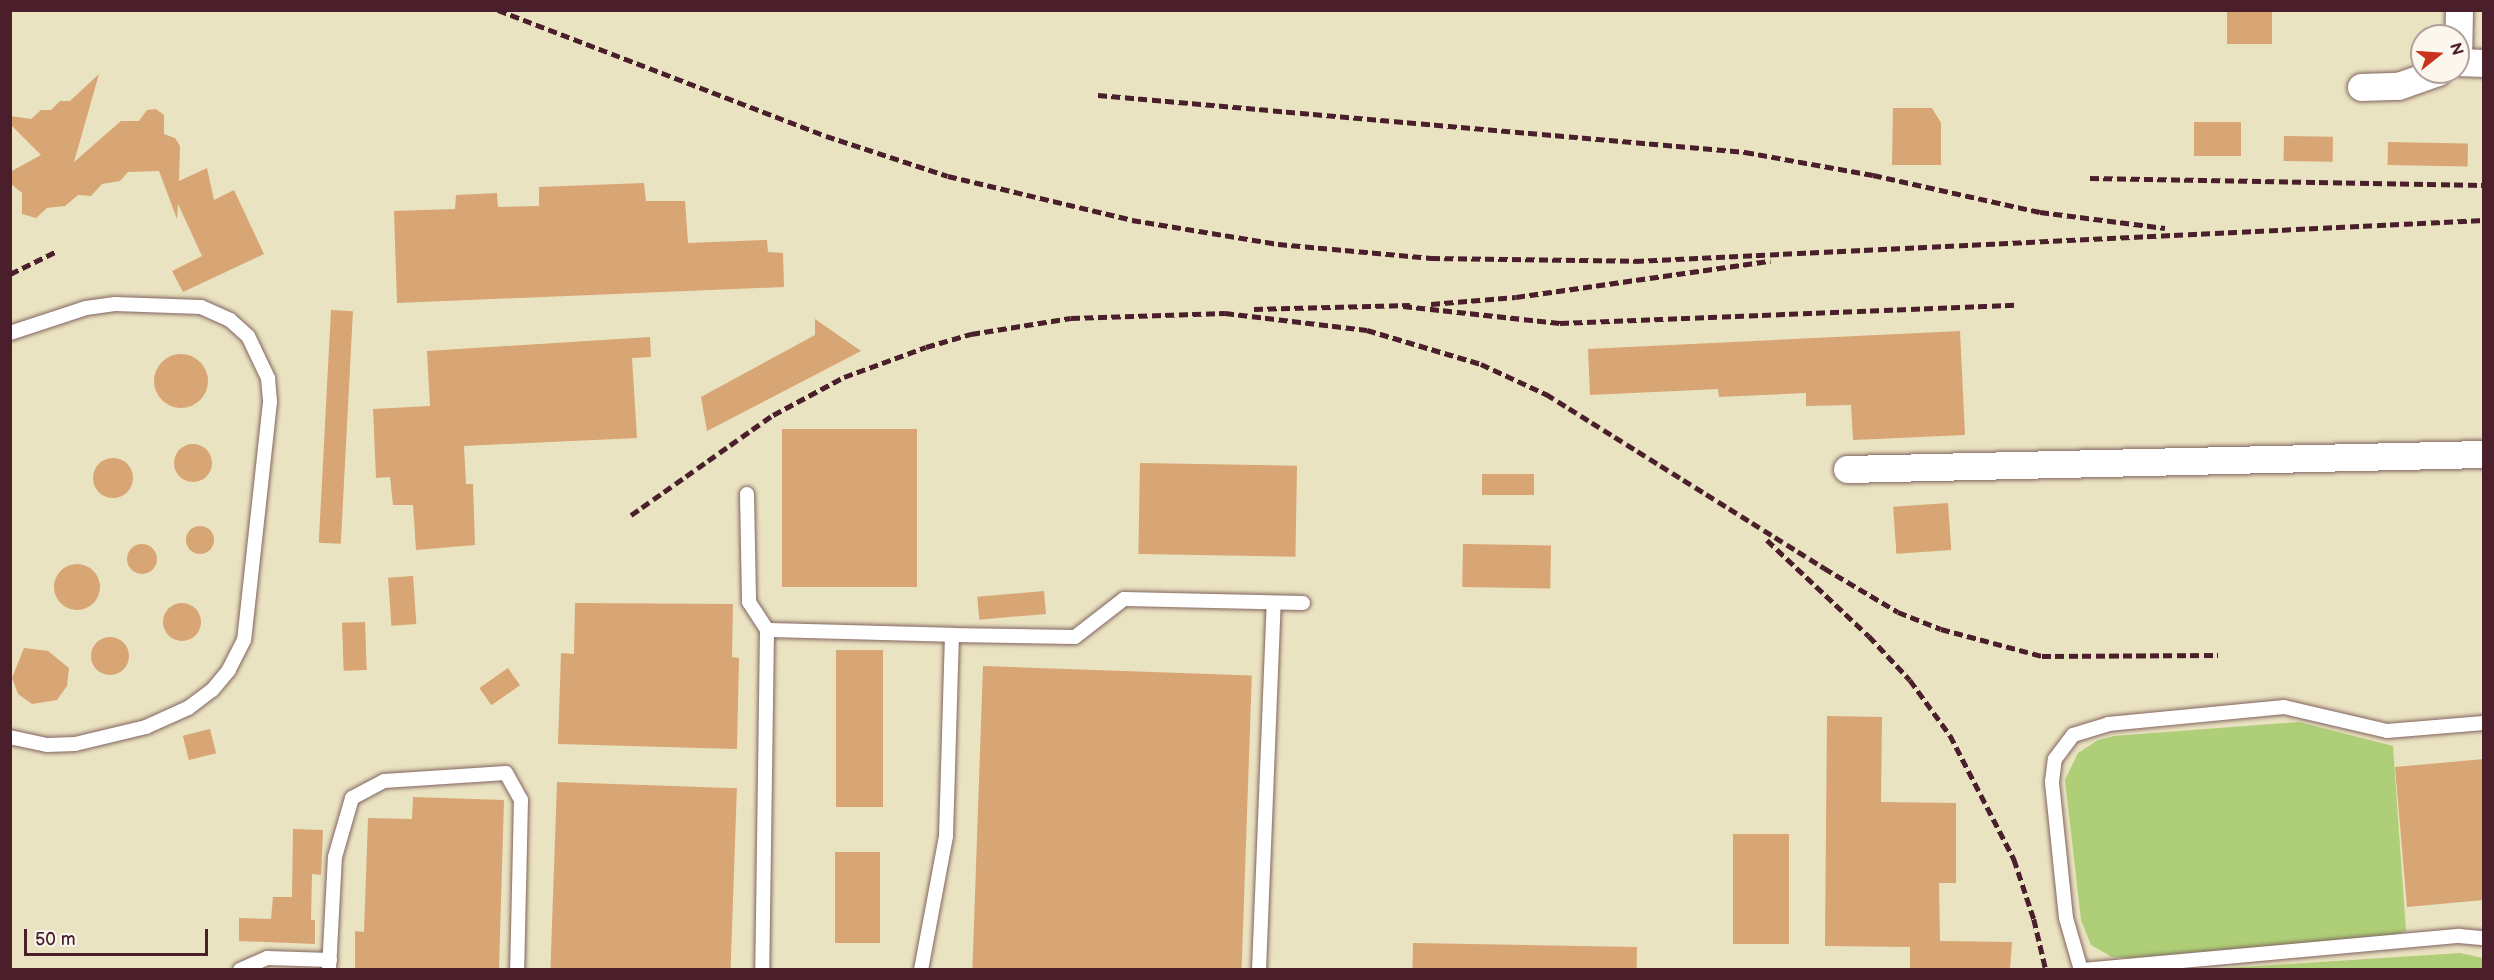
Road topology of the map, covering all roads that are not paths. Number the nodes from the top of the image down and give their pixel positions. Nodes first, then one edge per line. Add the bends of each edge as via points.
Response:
1 (2410, 82) edge
2 (2361, 87) dead end
3 (10, 333) edge
4 (2484, 454) edge
5 (1847, 469) dead end
6 (747, 494) dead end
7 (1274, 603) junction
8 (1303, 603) dead end
9 (767, 630) junction
10 (952, 635) junction
11 (2484, 723) edge
12 (10, 737) edge
13 (2484, 938) edge
14 (330, 965) edge
15 (240, 969) edge
16 (517, 969) edge
17 (762, 969) edge
18 (921, 969) edge
19 (1259, 969) edge
20 (2082, 969) edge

1 - 2 street
3 - 12 lane via 86,308 115,304 201,307 230,320 248,336 268,378 270,402 244,640 229,670 212,690 188,708 146,727 75,744 47,745
4 - 5 street
6 - 9 lane via 749,602
7 - 8 lane
7 - 10 lane via 1124,599 1076,637
7 - 19 lane
9 - 10 lane
9 - 17 lane
10 - 18 lane via 946,836
11 - 20 lane via 2387,731 2284,707 2108,724 2073,735 2055,759 2052,782 2066,918
13 - 20 lane via 2459,936
14 - 15 lane via 267,958
14 - 16 lane via 335,857 352,798 384,781 506,773 521,800

